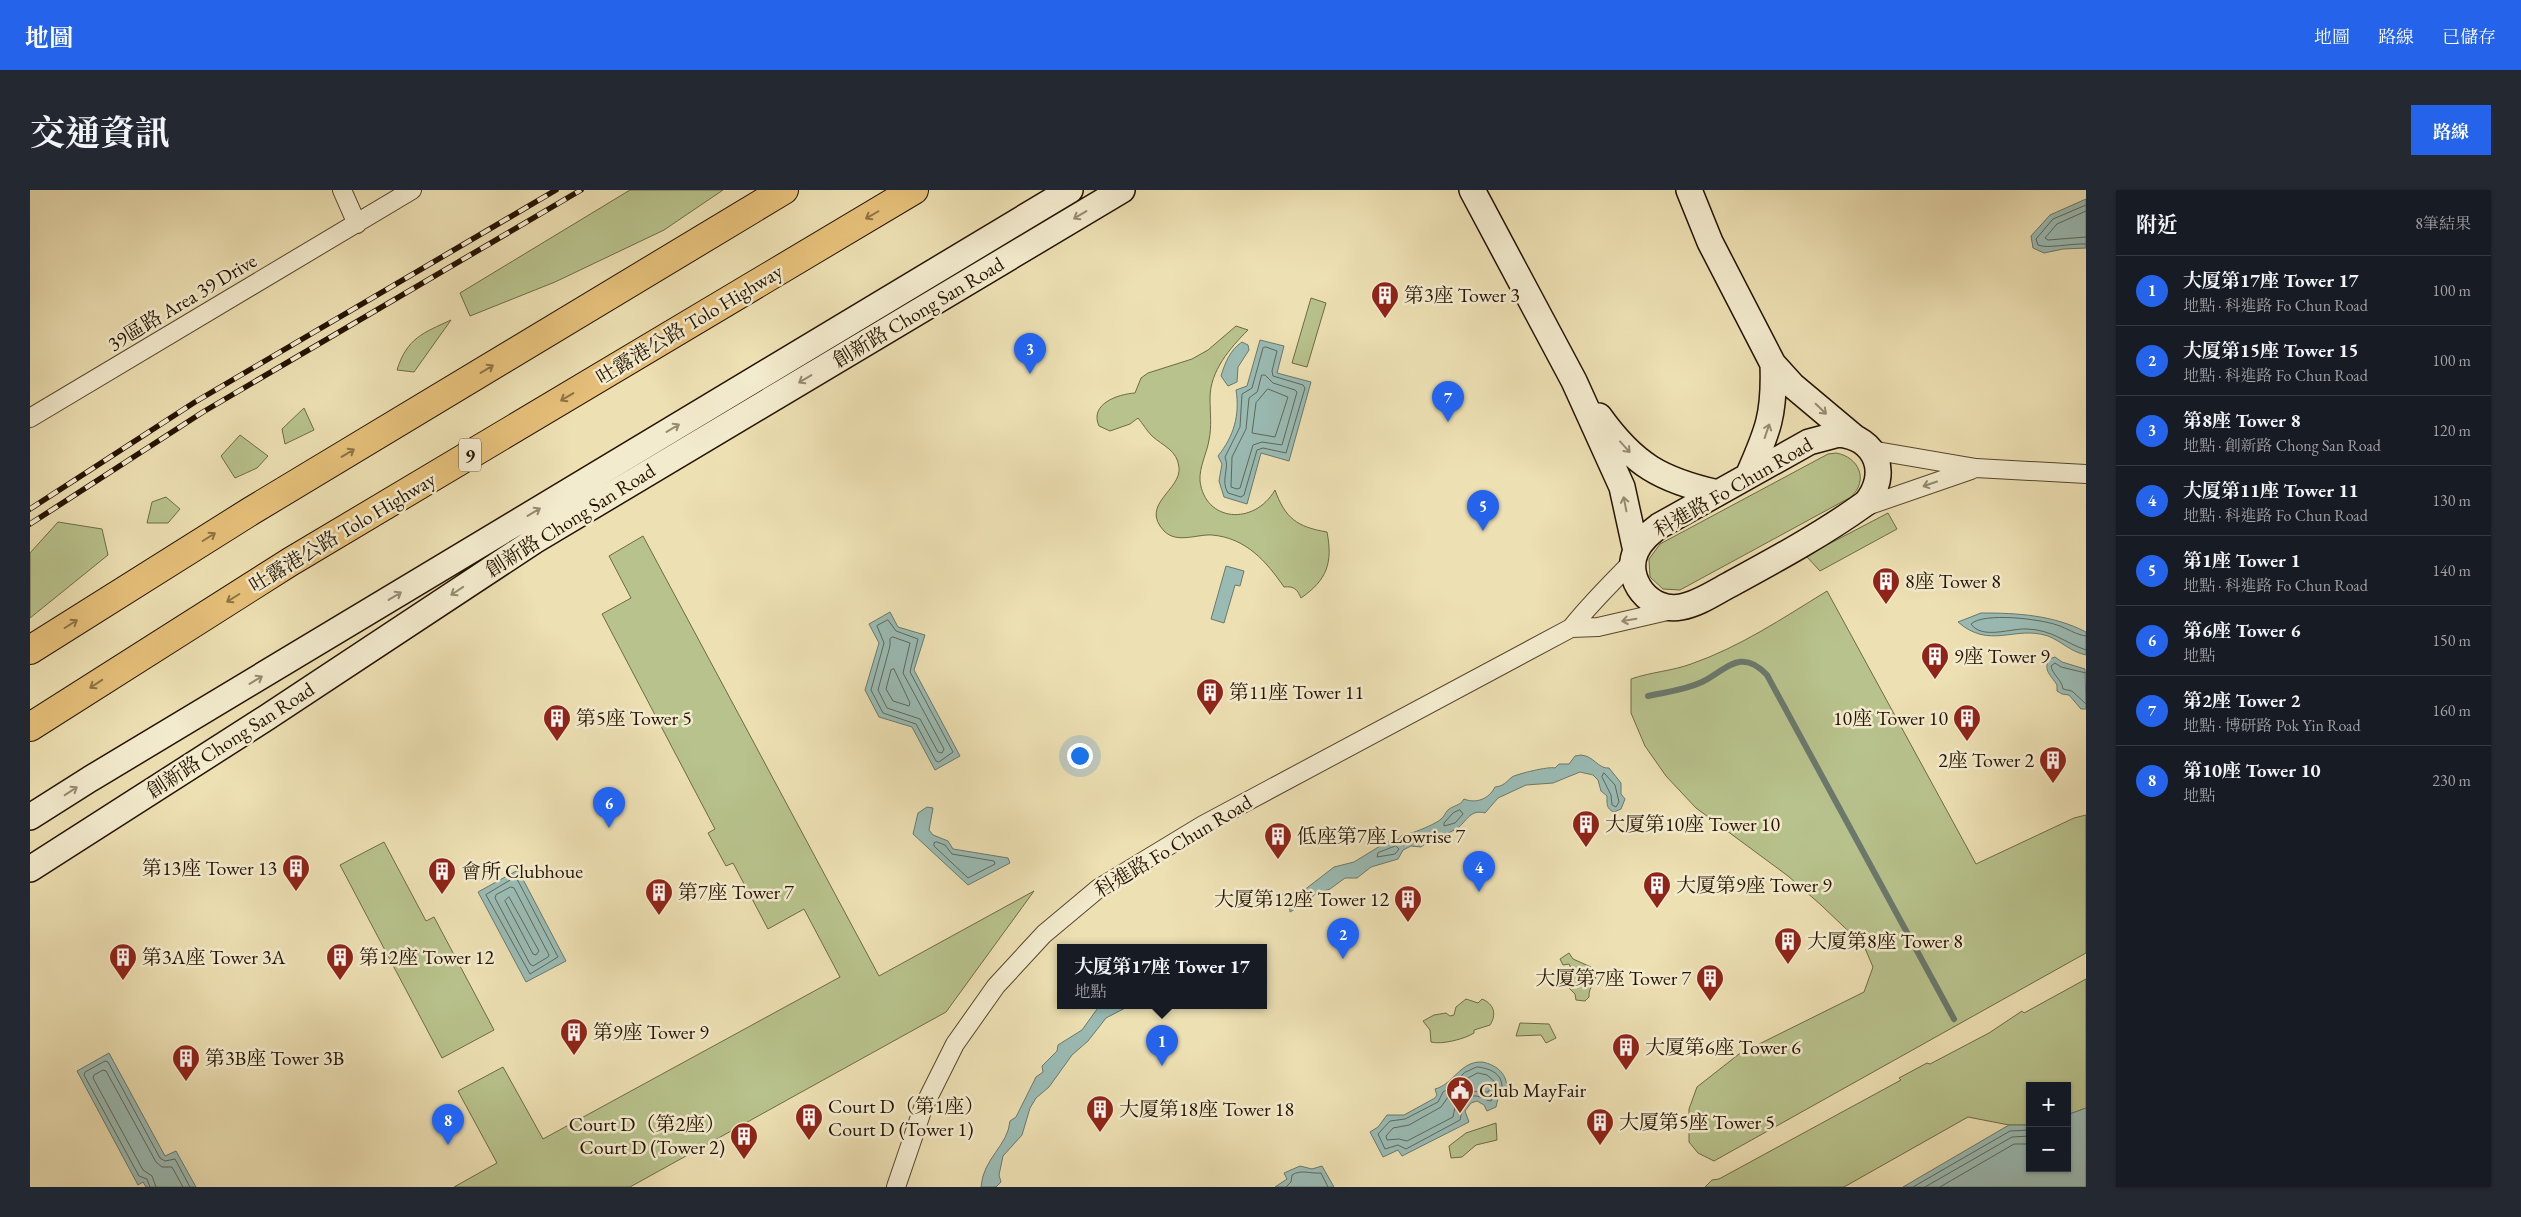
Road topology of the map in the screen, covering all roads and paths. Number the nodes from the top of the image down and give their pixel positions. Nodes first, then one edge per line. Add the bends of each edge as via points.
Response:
1 (342, 190) edge
2 (784, 190) edge
3 (914, 190) edge
4 (1070, 190) edge
5 (1122, 190) edge
6 (1472, 190) edge
7 (1688, 190) edge
8 (410, 191) edge
9 (357, 224) junction
10 (1773, 364) junction
11 (1574, 381) junction
12 (30, 418) edge
13 (1863, 444) junction
14 (1976, 468) junction
15 (2086, 474) edge
16 (1748, 476) junction
17 (1718, 493) junction
18 (1858, 509) junction
19 (1635, 556) junction
20 (1693, 604) junction
21 (1571, 628) junction
22 (30, 650) edge
23 (30, 727) edge
24 (30, 817) edge
25 (30, 869) edge
26 (896, 1187) edge

1 - 9 street
22 -> 2 highway via 251,511
3 -> 23 highway, 吐露港公路 Tolo Highway / 9 via 290,562
24 -> 4 main road, 創新路 Chong San Road
5 -> 25 main road, 創新路 Chong San Road via 534,541
6 - 11 main road
7 - 10 main road via 1710,242
8 - 9 street, 39區路 Area 39 Drive
9 - 12 street, 39區路 Area 39 Drive
10 -> 13 main road via 1792,385
16 -> 10 main road via 1773,414
11 -> 17 main road via 1634,458 1682,485
19 -> 11 main road via 1622,486
13 - 14 street, 科進路 Fo Chun Road
13 - 16 main road, 科進路 Fo Chun Road via 1839,434 1809,442
13 - 18 main road, 科進路 Fo Chun Road via 1877,463 1878,479 1872,496
14 - 15 street, 科進路 Fo Chun Road
14 -> 18 street, 科進路 Fo Chun Road
16 - 17 main road, 科進路 Fo Chun Road
17 - 19 main road, 科進路 Fo Chun Road via 1659,526 1640,543
18 - 20 main road, 科進路 Fo Chun Road via 1759,569
19 - 20 main road, 科進路 Fo Chun Road via 1636,582 1649,599 1666,608
19 - 21 street, 科進路 Fo Chun Road
20 -> 21 street, 科進路 Fo Chun Road via 1598,627
21 - 26 street, 科進路 Fo Chun Road via 1204,825 1099,888 1044,934 996,986 955,1044 922,1108

